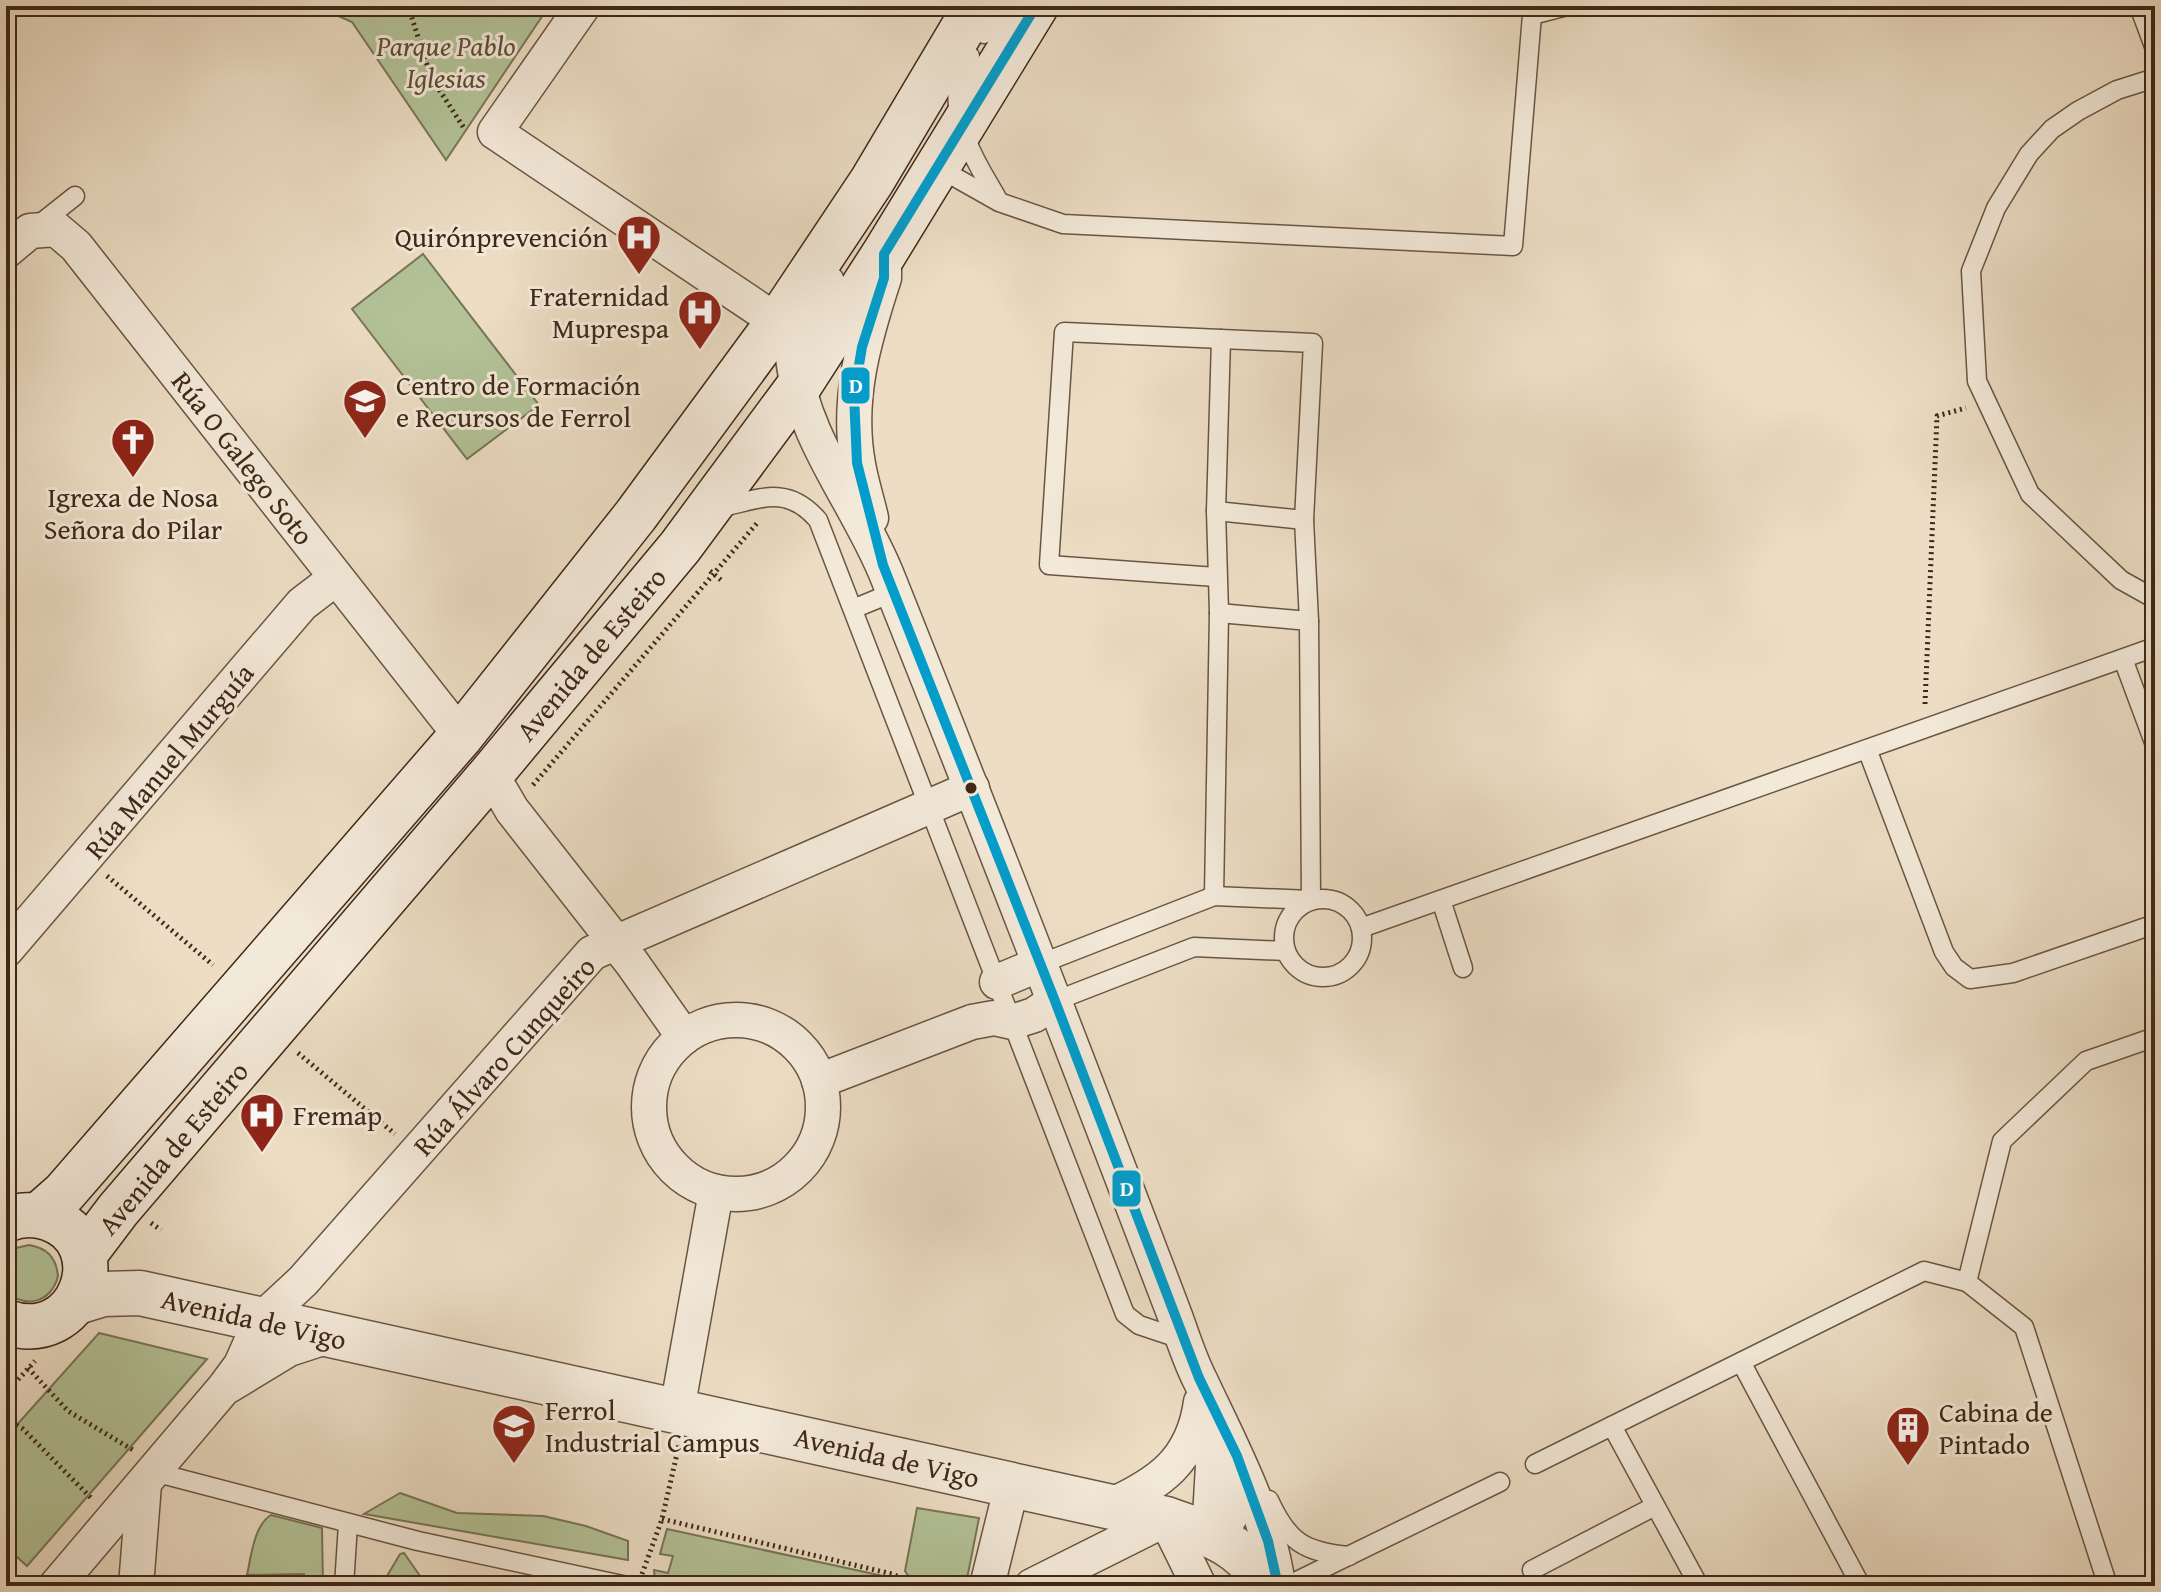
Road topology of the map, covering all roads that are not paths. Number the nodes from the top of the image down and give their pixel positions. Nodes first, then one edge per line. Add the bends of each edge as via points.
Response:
1 (583, 6) edge
2 (976, 6) edge
3 (1001, 6) edge
4 (1036, 6) edge
5 (1567, 6) edge
6 (2139, 6) edge
7 (2155, 49) edge
8 (2155, 78) edge
9 (962, 124) junction
10 (937, 167) junction
11 (872, 181) junction
12 (75, 196) dead end
13 (999, 202) junction
14 (18, 241) edge
15 (884, 254) junction
16 (778, 322) junction
17 (1221, 339) junction
18 (799, 386) junction
19 (707, 510) junction
20 (1216, 511) junction
21 (1304, 520) junction
22 (1216, 577) junction
23 (336, 578) junction
24 (889, 578) junction
25 (2155, 599) edge
26 (853, 609) junction
27 (1219, 613) junction
28 (1309, 621) junction
29 (2155, 647) edge
30 (2123, 659) junction
31 (461, 736) junction
32 (2155, 745) edge
33 (1867, 749) junction
34 (508, 785) junction
35 (972, 788) junction
36 (930, 805) junction
37 (1214, 896) junction
38 (1311, 900) junction
39 (1441, 900) junction
40 (2155, 924) edge
41 (1361, 928) junction
42 (615, 942) junction
43 (6, 950) edge
44 (1285, 951) junction
45 (1040, 964) junction
46 (1463, 968) dead end
47 (997, 982) junction
48 (1055, 1001) junction
49 (1012, 1022) junction
50 (684, 1037) junction
51 (2155, 1037) edge
52 (819, 1081) junction
53 (716, 1192) junction
54 (16, 1217) edge
55 (82, 1274) junction
56 (1967, 1282) junction
57 (261, 1320) junction
58 (329, 1336) junction
59 (14, 1339) edge
60 (1184, 1340) junction
61 (1741, 1362) junction
62 (1200, 1386) junction
63 (224, 1388) junction
64 (682, 1411) junction
65 (1612, 1426) junction
66 (1230, 1442) junction
67 (1535, 1464) dead end
68 (144, 1469) junction
69 (1500, 1482) dead end
70 (1012, 1485) junction
71 (1655, 1506) junction
72 (1108, 1507) junction
73 (1166, 1519) junction
74 (348, 1524) junction
75 (1212, 1535) junction
76 (85, 1551) junction
77 (1352, 1556) junction
78 (1532, 1570) dead end
79 (56, 1586) edge
80 (136, 1586) edge
81 (344, 1586) edge
82 (627, 1586) edge
83 (987, 1586) edge
84 (1032, 1586) edge
85 (1199, 1586) edge
86 (1271, 1586) edge
87 (1278, 1586) edge
88 (1292, 1586) edge
89 (1699, 1586) edge
90 (1861, 1586) edge
91 (2108, 1586) edge

1 - 16 street via 495,132
2 - 11 main road, Avenida de Esteiro
3 - 9 lane via 957,84
4 - 9 main road, Avenida de Esteiro
5 - 13 lane via 1532,15 1513,246 1063,224
6 - 7 lane
8 - 25 lane via 2117,90 2052,129 2029,154 1996,208 1971,271 1977,381 2030,494 2121,580
9 - 10 main road, Avenida de Esteiro
9 - 13 lane
10 - 13 lane
10 - 15 main road, Avenida de Esteiro
11 - 16 main road, Avenida de Esteiro
11 - 18 street via 869,205 855,235 792,345
12 - 14 lane
14 - 23 street, Rúa O Galego Soto via 56,229 76,246
15 - 18 main road, Avenida de Esteiro
15 - 24 street via 884,278 862,347 854,395 857,463
16 - 31 main road, Avenida de Esteiro via 636,515
17 - 20 lane
17 - 21 lane via 1313,343
17 - 22 lane via 1064,332 1049,565
18 - 19 main road, Avenida de Esteiro
18 - 24 street via 827,461
19 - 26 lane via 781,496 809,509
19 - 34 main road, Avenida de Esteiro
20 - 21 lane
20 - 22 lane
21 - 28 lane
22 - 27 lane
23 - 31 street, Rúa O Galego Soto
23 - 43 street, Rúa Manuel Murguía via 302,604
24 - 26 lane
24 - 35 street
26 - 36 lane
27 - 28 lane
27 - 37 lane
28 - 38 lane
29 - 30 lane
30 - 32 lane
30 - 33 lane
31 - 54 main road, Avenida de Esteiro via 64,1193
33 - 39 lane
33 - 40 lane via 1944,952 1970,979 2013,973
34 - 42 street via 512,810
34 - 55 main road, Avenida de Esteiro via 128,1198
35 - 36 street, Rúa Álvaro Cunqueiro
35 - 45 street
36 - 42 street, Rúa Álvaro Cunqueiro
36 - 47 lane
37 - 38 lane
37 - 45 lane
38 - 41 lane via 1346,905
38 - 44 lane via 1285,925
39 - 41 lane
39 - 46 lane
41 - 44 lane via 1360,951 1349,968 1335,976 1310,976
42 - 50 street
42 - 57 street, Rúa Álvaro Cunqueiro via 592,953 303,1281
44 - 48 lane via 1194,947
45 - 47 street
45 - 48 street
47 - 49 lane
48 - 49 street
48 - 60 street
49 - 52 street via 972,1022
49 - 60 lane via 1125,1314 1139,1325
50 - 52 street via 735,1020 762,1024 807,1056
50 - 53 street via 664,1058 652,1083 648,1111 654,1139 668,1163 689,1182
51 - 56 lane via 2086,1061 2002,1141
52 - 53 street via 823,1106 808,1156 767,1188 742,1194
53 - 64 street
54 - 55 main road via 54,1220 67,1229 77,1241
55 - 57 main road, Avenida de Vigo
55 - 59 main road, Avenida de Esteiro via 65,1314
56 - 61 lane via 1924,1271
56 - 91 lane via 2024,1327
57 - 58 main road, Avenida de Vigo
57 - 63 street
58 - 63 street via 289,1349
58 - 64 main road, Avenida de Vigo
60 - 62 street
61 - 65 lane
61 - 90 lane
62 - 66 street
62 - 72 street via 1200,1412 1174,1467 1157,1482
62 - 75 street via 1213,1466
63 - 68 street
64 - 70 main road, Avenida de Vigo
65 - 67 lane
65 - 71 lane
66 - 75 street via 1236,1502 1223,1528
66 - 77 lane via 1295,1541 1318,1553
66 - 87 street via 1268,1541
68 - 74 lane
68 - 76 street
68 - 80 street
69 - 77 lane
70 - 72 main road, Avenida de Vigo
70 - 83 street
71 - 78 lane
71 - 89 lane
72 - 73 main road, Avenida de Vigo
73 - 75 main road, Avenida de Vigo
73 - 84 street
73 - 85 street
74 - 81 lane
74 - 82 lane
75 - 86 main road, Avenida de Vigo via 1235,1546
76 - 79 street
76 - 80 street via 107,1554
77 - 88 lane

